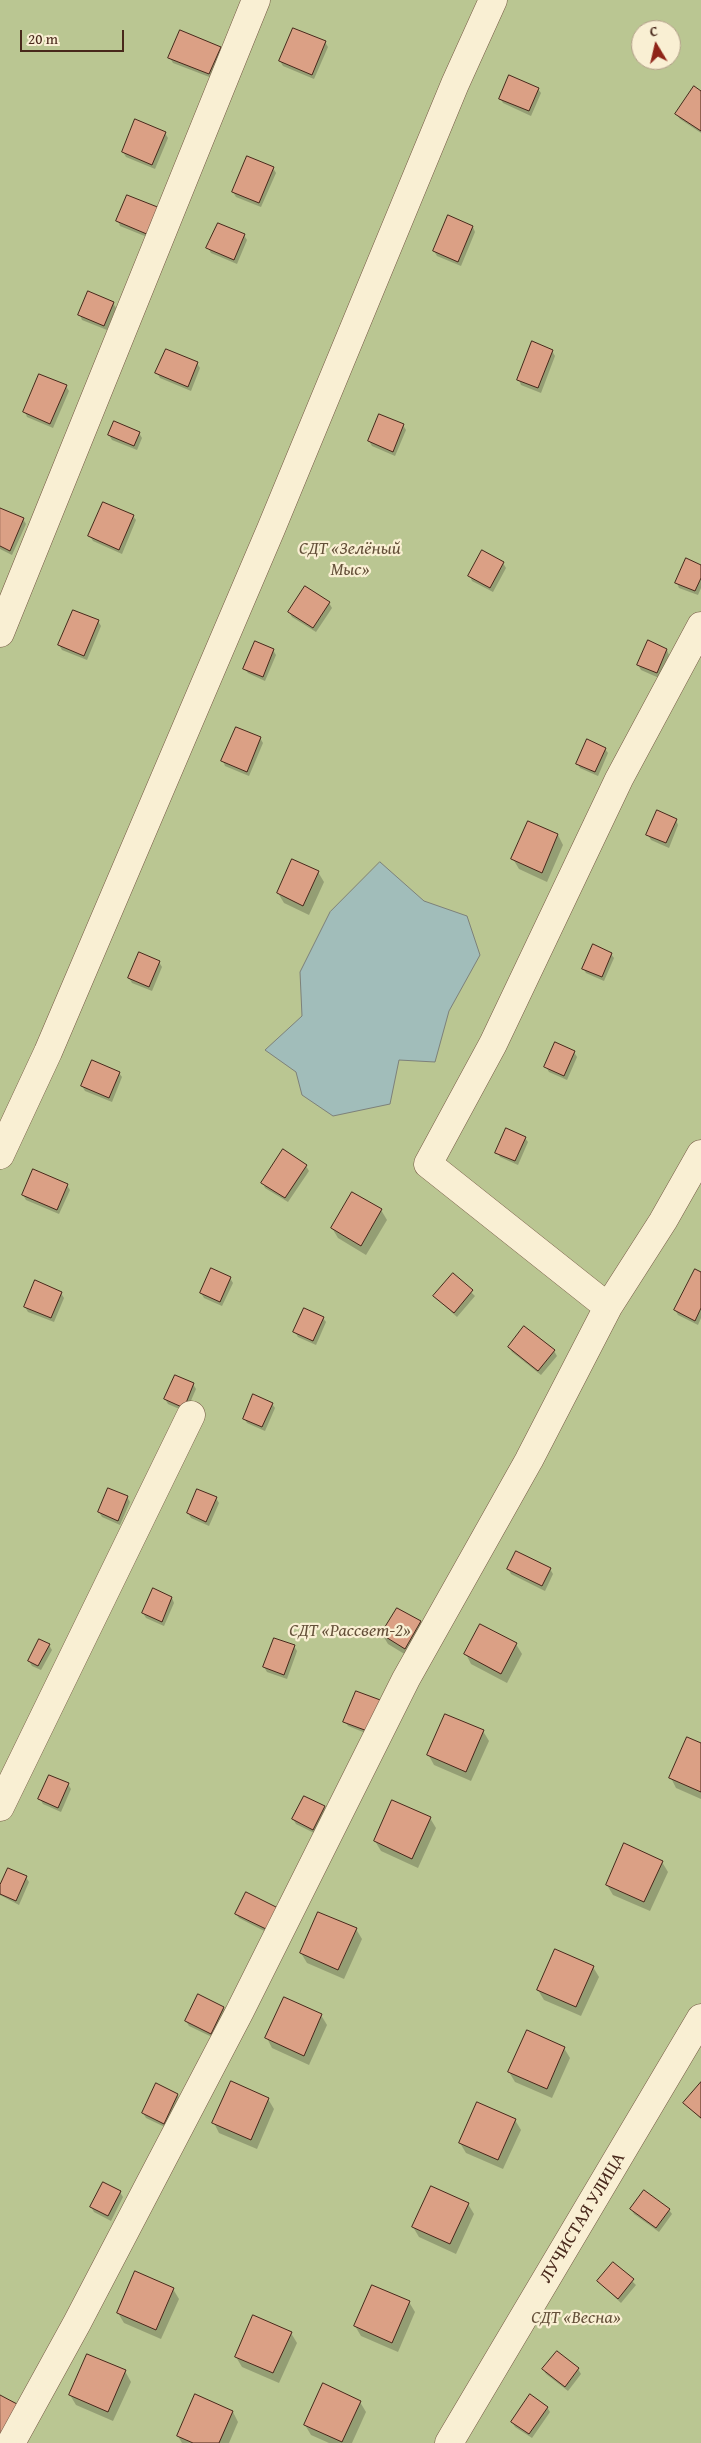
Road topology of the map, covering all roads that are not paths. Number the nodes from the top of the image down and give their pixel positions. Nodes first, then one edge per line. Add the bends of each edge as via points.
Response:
1 (256, 0) edge
2 (493, 0) edge
3 (701, 626) edge
4 (0, 633) edge
5 (701, 1154) edge
6 (0, 1156) edge
7 (608, 1307) junction
8 (191, 1415) dead end
9 (0, 1807) edge
10 (701, 2018) edge
11 (11, 2443) edge
12 (449, 2443) edge

1 - 4 lane
2 - 6 lane via 48,1052
3 - 7 lane via 619,780 493,1044 428,1164
5 - 7 lane
7 - 11 lane via 528,1460 406,1679 240,2011 78,2322
8 - 9 lane
10 - 12 lane, ЛУЧИСТАЯ УЛИЦА

